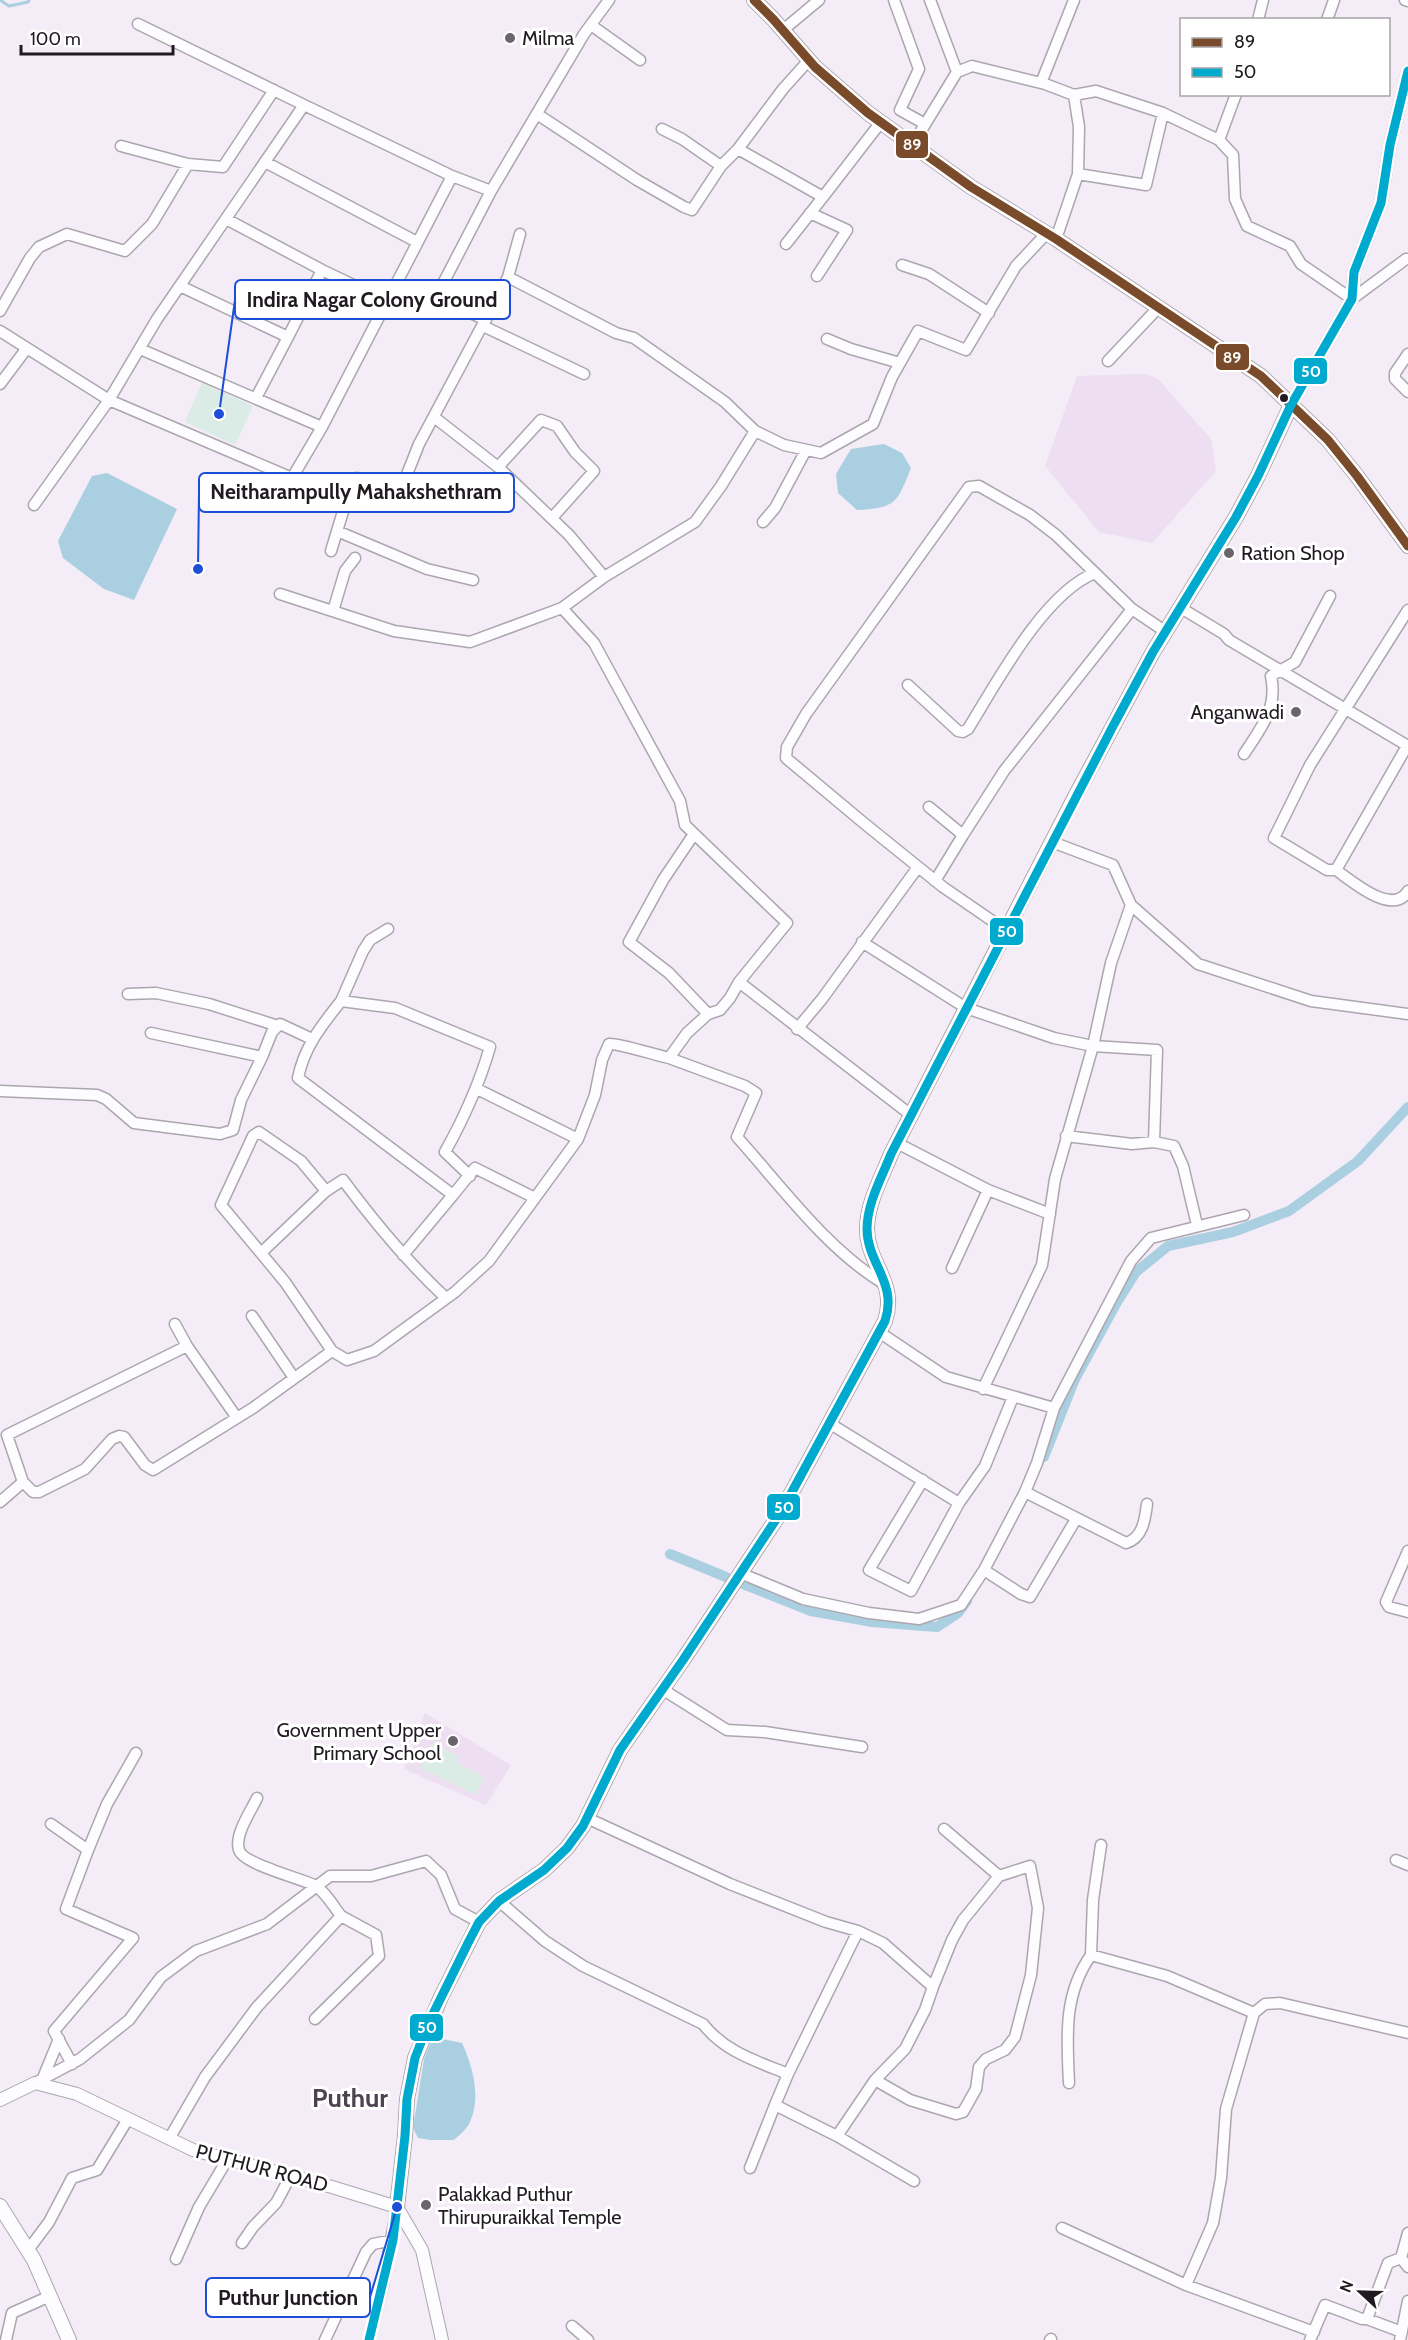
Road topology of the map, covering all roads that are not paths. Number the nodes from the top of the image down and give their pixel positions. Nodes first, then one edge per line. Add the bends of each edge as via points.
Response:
1 (609, 0) edge
2 (754, 0) edge
3 (819, 0) edge
4 (894, 0) edge
5 (930, 0) edge
6 (1074, 0) edge
7 (1263, 0) edge
8 (1334, 0) edge
9 (1258, 18) edge
10 (1328, 18) edge
11 (138, 24) dead end
12 (591, 25) junction
13 (783, 30) junction
14 (640, 60) dead end
15 (809, 60) junction
16 (1408, 71) edge
17 (957, 72) junction
18 (1041, 83) junction
19 (274, 90) junction
20 (1074, 95) junction
21 (1235, 96) edge
22 (304, 105) junction
23 (1163, 113) junction
24 (537, 114) junction
25 (881, 122) junction
26 (925, 123) junction
27 (662, 129) dead end
28 (1219, 140) junction
29 (913, 144) junction
30 (121, 146) dead end
31 (738, 149) junction
32 (265, 162) junction
33 (188, 164) junction
34 (721, 166) junction
35 (1078, 174) junction
36 (452, 176) junction
37 (491, 191) junction
38 (823, 197) junction
39 (810, 213) junction
40 (226, 219) junction
41 (520, 234) dead end
42 (1051, 237) junction
43 (417, 242) junction
44 (786, 244) dead end
45 (1408, 259) edge
46 (902, 265) dead end
47 (322, 270) junction
48 (816, 276) dead end
49 (508, 277) junction
50 (180, 286) junction
51 (1352, 299) junction
52 (387, 302) junction
53 (1158, 308) junction
54 (0, 311) edge
55 (989, 313) junction
56 (485, 323) junction
57 (0, 331) edge
58 (288, 337) junction
59 (827, 339) dead end
60 (27, 348) junction
61 (140, 349) junction
62 (1408, 354) edge
63 (1108, 361) dead end
64 (900, 363) junction
65 (584, 374) dead end
66 (0, 384) edge
67 (1408, 392) edge
68 (256, 398) junction
69 (109, 400) junction
70 (1291, 405) junction
71 (434, 417) junction
72 (322, 427) junction
73 (755, 431) junction
74 (806, 450) junction
75 (498, 467) junction
76 (292, 478) junction
77 (34, 505) dead end
78 (344, 507) junction
79 (552, 518) junction
80 (763, 522) dead end
81 (337, 531) junction
82 (1408, 546) edge
83 (331, 551) dead end
84 (355, 558) dead end
85 (1095, 573) junction
86 (604, 577) junction
87 (473, 580) dead end
88 (280, 594) dead end
89 (1330, 596) dead end
90 (562, 608) junction
91 (1181, 608) junction
92 (1132, 609) junction
93 (1408, 610) edge
94 (333, 611) junction
95 (1166, 632) junction
96 (1281, 670) junction
97 (908, 685) dead end
98 (1346, 708) junction
99 (1408, 746) edge
100 (1244, 754) dead end
101 (929, 807) dead end
102 (694, 834) junction
103 (963, 835) junction
104 (1052, 842) junction
105 (918, 867) junction
106 (1336, 870) junction
107 (935, 881) junction
108 (1408, 891) edge
109 (1131, 905) junction
110 (388, 929) dead end
111 (1007, 931) junction
112 (862, 942) junction
113 (739, 982) junction
114 (128, 994) dead end
115 (341, 1001) junction
116 (966, 1008) junction
117 (708, 1014) junction
118 (1408, 1014) edge
119 (278, 1026) junction
120 (797, 1029) junction
121 (151, 1033) dead end
122 (312, 1039) junction
123 (1093, 1046) junction
124 (262, 1057) junction
125 (669, 1058) junction
126 (477, 1089) junction
127 (0, 1091) edge
128 (911, 1115) junction
129 (1066, 1136) junction
130 (578, 1139) junction
131 (1154, 1142) junction
132 (897, 1143) junction
133 (470, 1176) junction
134 (988, 1190) junction
135 (326, 1191) junction
136 (453, 1195) junction
137 (535, 1197) junction
138 (1050, 1214) junction
139 (1244, 1215) dead end
140 (1197, 1225) junction
141 (262, 1252) junction
142 (403, 1255) junction
143 (952, 1268) dead end
144 (886, 1285) junction
145 (446, 1298) junction
146 (252, 1316) dead end
147 (175, 1324) dead end
148 (879, 1332) junction
149 (187, 1346) junction
150 (332, 1352) junction
151 (294, 1378) junction
152 (983, 1389) junction
153 (1013, 1397) junction
154 (1054, 1408) junction
155 (237, 1418) junction
156 (829, 1423) junction
157 (4, 1431) edge
158 (923, 1480) junction
159 (23, 1482) junction
160 (1024, 1492) junction
161 (0, 1502) edge
162 (959, 1503) junction
163 (1147, 1504) dead end
164 (1076, 1519) junction
165 (1408, 1551) edge
166 (984, 1570) junction
167 (740, 1573) junction
168 (1408, 1612) edge
169 (662, 1689) junction
170 (862, 1747) dead end
171 (135, 1753) dead end
172 (257, 1798) dead end
173 (587, 1818) junction
174 (51, 1824) dead end
175 (944, 1829) dead end
176 (1101, 1845) dead end
177 (88, 1850) junction
178 (1396, 1860) dead end
179 (1408, 1865) edge
180 (999, 1876) junction
181 (316, 1886) junction
182 (499, 1901) junction
183 (341, 1916) junction
184 (480, 1922) junction
185 (858, 1931) junction
186 (1090, 1955) junction
187 (933, 1987) junction
188 (1254, 2013) junction
189 (315, 2019) dead end
190 (1408, 2033) edge
191 (59, 2039) junction
192 (72, 2064) junction
193 (788, 2074) junction
194 (39, 2080) junction
195 (875, 2080) junction
196 (1069, 2083) dead end
197 (0, 2100) edge
198 (775, 2105) junction
199 (128, 2119) junction
200 (837, 2136) junction
201 (169, 2139) junction
202 (227, 2160) junction
203 (750, 2168) dead end
204 (290, 2177) junction
205 (914, 2181) dead end
206 (0, 2206) edge
207 (397, 2207) junction
208 (1062, 2228) dead end
209 (1408, 2233) edge
210 (393, 2240) junction
211 (242, 2243) dead end
212 (28, 2250) junction
213 (176, 2259) dead end
214 (1405, 2263) edge
215 (1186, 2285) junction
216 (50, 2296) junction
217 (1408, 2301) edge
218 (1367, 2319) junction
219 (572, 2326) dead end
220 (1312, 2336) edge
221 (1401, 2336) edge
222 (6, 2340) edge
223 (69, 2340) edge
224 (326, 2340) edge
225 (369, 2340) edge
226 (442, 2340) edge
227 (588, 2340) edge

1 - 12 street
2 - 13 main road
3 - 13 street
4 - 26 street via 919,69 900,110
5 - 17 street
6 - 18 street
7 - 9 street
8 - 10 street
11 - 19 street
12 - 14 street
12 - 24 street
13 - 15 main road
15 - 25 main road
15 - 31 street
16 - 51 street via 1381,203 1354,272
17 - 18 street via 972,66
17 - 26 street
18 - 20 street
19 - 22 street
19 - 33 street via 223,167
20 - 23 street via 1096,91
20 - 35 street via 1079,127
21 - 28 street
22 - 32 street
22 - 36 street
23 - 28 street
23 - 35 street via 1146,185
24 - 34 street via 637,180 692,210
24 - 37 street
25 - 29 main road
25 - 38 street
26 - 29 street
27 - 34 street
28 - 51 street via 1233,155 1235,199 1248,226 1290,246 1301,264
29 - 42 main road via 971,187
30 - 33 street
31 - 34 street
31 - 38 street
32 - 40 street
32 - 43 street
33 - 54 street via 152,224 125,251 68,234 39,247
35 - 42 street
36 - 37 street
36 - 43 street
37 - 56 street via 436,297
38 - 39 street
39 - 44 street
39 - 48 street via 847,230
40 - 47 street
40 - 50 street
41 - 49 street
42 - 53 main road
42 - 55 street via 1016,266
43 - 52 street
45 - 51 street
46 - 55 street via 929,274
47 - 52 street
47 - 58 street
49 - 56 street
49 - 73 street via 616,333 634,338 725,402
50 - 58 street
50 - 61 street
51 - 70 street
52 - 72 street
53 - 63 street
53 - 70 main road via 1261,376
55 - 64 street via 966,350 918,331
56 - 65 street
56 - 71 street
57 - 60 street
58 - 68 street
59 - 64 street
60 - 66 street
60 - 69 street
61 - 68 street
61 - 69 street
62 - 67 street via 1395,373 1395,379
64 - 74 street via 873,424 821,453
68 - 72 street
69 - 76 street
69 - 77 street
70 - 82 main road via 1342,458
70 - 91 main road via 1236,518
71 - 75 street
71 - 78 street via 402,487 357,478
72 - 76 street
73 - 74 street
73 - 86 street via 695,522
74 - 80 street via 775,508
75 - 79 street
75 - 79 street via 541,420 557,426 594,471
76 - 78 street
78 - 81 street
79 - 86 street
81 - 83 street
81 - 87 street via 427,569
84 - 94 street via 345,571
85 - 92 street
85 - 97 street via 1080,579 1049,609 1017,651 969,729 958,730
85 - 105 street via 1030,515 979,486 969,487 806,714 787,747 786,758
86 - 90 street
88 - 94 street
89 - 96 street via 1295,662
90 - 94 street via 470,642 394,631
90 - 102 street via 594,644 680,801 685,825
91 - 95 main road
91 - 96 street
92 - 95 street
92 - 103 street via 1004,771
93 - 98 street
95 - 104 main road
96 - 98 street
96 - 100 street via 1271,676 1272,705
98 - 99 street
98 - 106 street via 1310,765 1274,838 1327,870
99 - 106 street
101 - 103 street
102 - 113 street via 787,923
102 - 117 street via 629,942 669,973
103 - 107 street
104 - 109 street via 1113,865
104 - 111 main road
105 - 107 street
105 - 112 street
106 - 108 street via 1382,900 1394,901
107 - 111 street
109 - 118 street via 1198,964 1311,1001
109 - 123 street via 1111,963
110 - 115 street via 370,940
111 - 116 main road
112 - 116 street
112 - 120 street
113 - 117 street via 720,1010
113 - 120 street
114 - 119 street via 156,993 209,1004
115 - 122 street
115 - 126 street via 395,1008 490,1047
116 - 123 street via 1054,1038
116 - 128 main road
117 - 125 street via 687,1033
119 - 122 street
119 - 124 street
120 - 128 street
121 - 124 street
122 - 136 street via 298,1077
123 - 129 street
123 - 131 street via 1157,1050
124 - 127 street via 241,1100 233,1130 220,1134 134,1123 97,1095
125 - 130 street via 609,1044
125 - 144 street via 745,1086 756,1094 737,1137 812,1224 867,1274
126 - 130 street
126 - 133 street via 445,1152
128 - 132 main road
129 - 131 street via 1132,1144
129 - 138 street
130 - 137 street
131 - 140 street via 1174,1146 1183,1166
132 - 134 street
132 - 144 main road via 869,1210 867,1230
133 - 136 street
133 - 137 street via 475,1168
134 - 138 street
134 - 143 street
135 - 141 street
135 - 141 street via 302,1161 259,1132 253,1137 221,1205
135 - 142 street via 343,1180
136 - 142 street
137 - 145 street via 489,1261
138 - 152 street via 1042,1265
139 - 140 street
140 - 154 street via 1151,1238 1131,1261
141 - 150 street
142 - 145 street
144 - 148 main road via 890,1307
145 - 150 street via 374,1351 347,1360
146 - 151 street
147 - 149 street
148 - 152 street via 946,1377
148 - 156 main road
149 - 155 street
149 - 157 street
150 - 151 street
151 - 155 street
152 - 153 street
153 - 154 street
153 - 162 street via 986,1466
154 - 160 street
155 - 159 street via 153,1470 119,1436 85,1469 39,1492 33,1492
156 - 158 street
156 - 167 main road via 781,1512
157 - 159 street
158 - 162 street
158 - 162 street via 869,1570 911,1591
159 - 161 street
160 - 164 street
160 - 166 street
163 - 164 street via 1145,1524 1129,1543
164 - 166 street via 1030,1597
165 - 168 street via 1386,1602
166 - 167 street via 961,1605 919,1619 803,1599
167 - 169 main road
169 - 170 street via 727,1730
169 - 173 main road via 620,1750
171 - 177 street
172 - 181 street via 239,1838 242,1855
173 - 182 main road via 567,1848 544,1870
173 - 185 street via 730,1884
174 - 177 street
175 - 180 street
176 - 186 street
177 - 191 street via 66,1910 133,1938 54,2031
178 - 179 street
180 - 187 street via 963,1920
180 - 195 street via 1030,1866 1038,1908 1030,1975 1011,2044 979,2067 976,2089 963,2112 956,2114 910,2100
181 - 183 street
181 - 184 street via 330,1875 371,1876 426,1861 441,1875 455,1909
181 - 192 street via 267,1924 196,1951 161,1977 129,2020
182 - 184 main road
182 - 193 street via 545,1941 583,1966 703,2024 729,2049
183 - 189 street via 376,1935 379,1956
183 - 201 street via 256,2007 205,2077
184 - 207 main road via 415,2058 407,2099
185 - 187 street via 883,1943
185 - 193 street
186 - 188 street via 1167,1976
186 - 196 street via 1076,1981 1067,2019
187 - 195 street via 905,2049
188 - 190 street via 1265,2004 1281,2003
188 - 215 street via 1226,2109 1213,2223
191 - 192 street
191 - 194 street
192 - 194 street
193 - 198 street
194 - 197 street
194 - 199 street, PUTHUR ROAD
195 - 200 street
198 - 200 street
198 - 203 street
199 - 201 street, PUTHUR ROAD
199 - 212 street via 97,2170 72,2178 50,2222
200 - 205 street
201 - 202 street, PUTHUR ROAD
202 - 204 street, PUTHUR ROAD
202 - 213 street
204 - 207 street, PUTHUR ROAD
204 - 211 street via 276,2203
206 - 212 main road
207 - 210 street
207 - 226 street via 422,2250
208 - 215 street
209 - 214 street
210 - 224 street via 373,2244 366,2252
210 - 225 street
212 - 216 main road
214 - 218 street via 1388,2264
215 - 220 street
216 - 222 street via 12,2313
216 - 223 main road
217 - 221 street
218 - 220 street via 1325,2305
218 - 221 street
219 - 227 street

